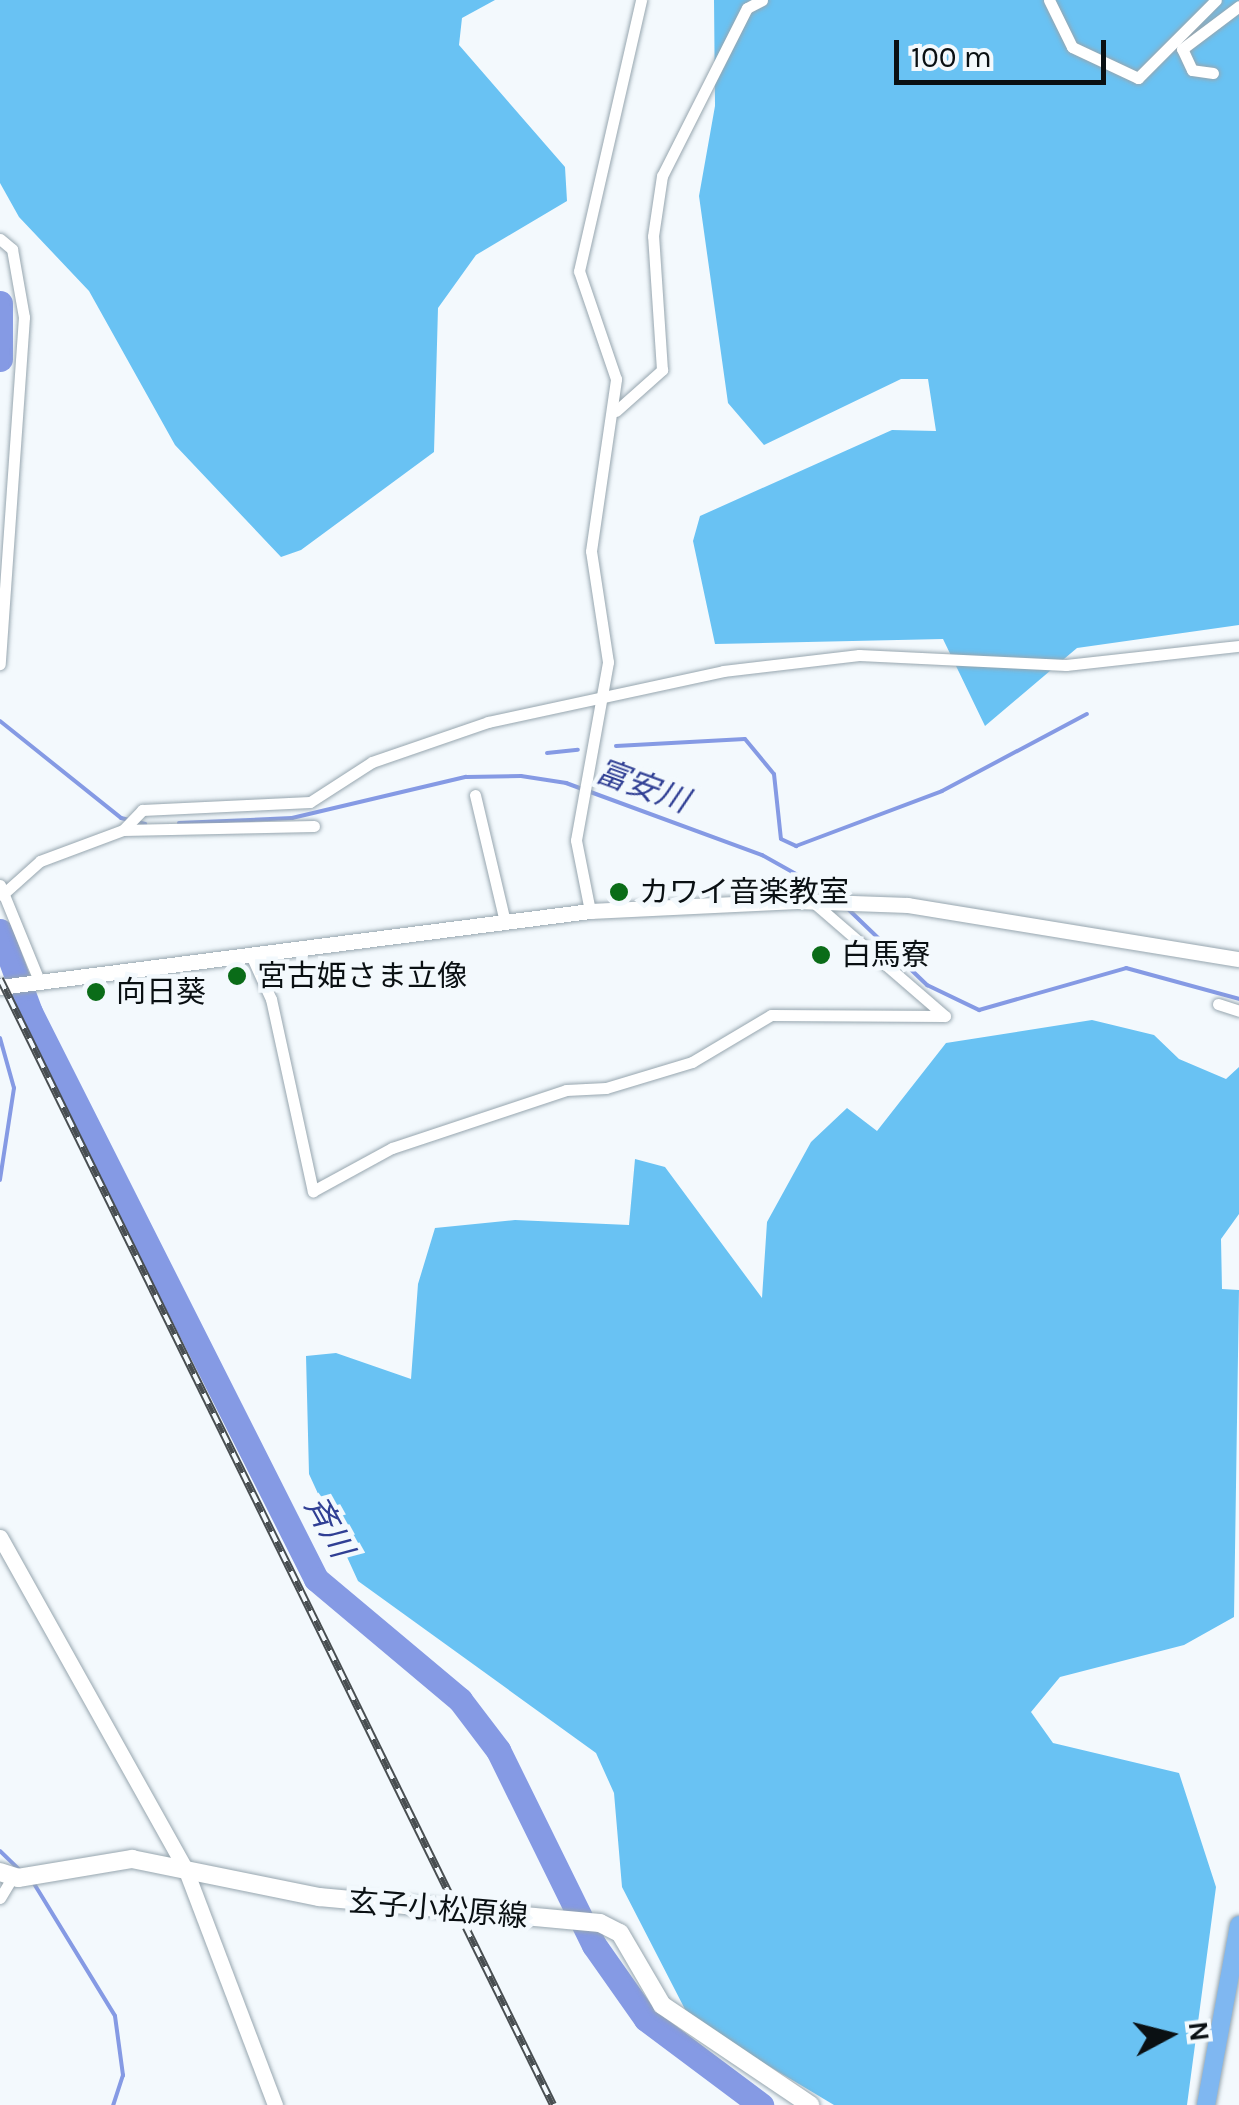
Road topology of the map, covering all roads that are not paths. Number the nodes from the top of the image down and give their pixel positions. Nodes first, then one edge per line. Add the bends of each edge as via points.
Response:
1 (641, 0) edge
2 (762, 0) edge
3 (1050, 0) edge
4 (1216, 0) edge
5 (1239, 6) edge
6 (1213, 73) dead end
7 (0, 239) edge
8 (616, 410) junction
9 (1239, 646) edge
10 (0, 664) edge
11 (604, 696) junction
12 (475, 795) dead end
13 (314, 826) dead end
14 (123, 830) junction
15 (1, 890) edge
16 (808, 902) junction
17 (590, 912) junction
18 (505, 922) junction
19 (250, 952) junction
20 (1239, 959) edge
21 (40, 983) junction
22 (6, 986) edge
23 (1218, 1004) dead end
24 (1239, 1011) edge
25 (0, 1537) edge
26 (185, 1868) junction
27 (6, 1875) edge
28 (0, 1898) edge
29 (1239, 1925) edge
30 (275, 2105) edge
31 (810, 2105) edge
32 (1206, 2105) edge

1 - 8 street via 580,271 616,380
2 - 8 street via 746,8 662,176 653,236 662,370
3 - 4 street via 1072,47 1138,78
5 - 6 street via 1182,49 1192,70
7 - 10 street via 12,249 24,317
8 - 11 street via 591,552 604,598
9 - 11 street via 1066,665 859,655
11 - 14 street via 411,748 310,802 142,810
11 - 17 street via 578,803
12 - 18 street
13 - 14 street
14 - 15 street via 40,861
15 - 21 street
16 - 17 street
16 - 19 street via 945,1016 772,1015 692,1062 606,1088 566,1090 392,1148 312,1191 271,999
16 - 20 street via 868,902
17 - 18 street
18 - 19 street
19 - 21 street
21 - 22 street
23 - 24 street
25 - 26 street
26 - 27 main road, 玄子小松原線 via 92,1861
26 - 30 street
26 - 31 main road, 玄子小松原線 via 338,1900 600,1923 620,1933 662,2006
27 - 28 street
29 - 32 main road

